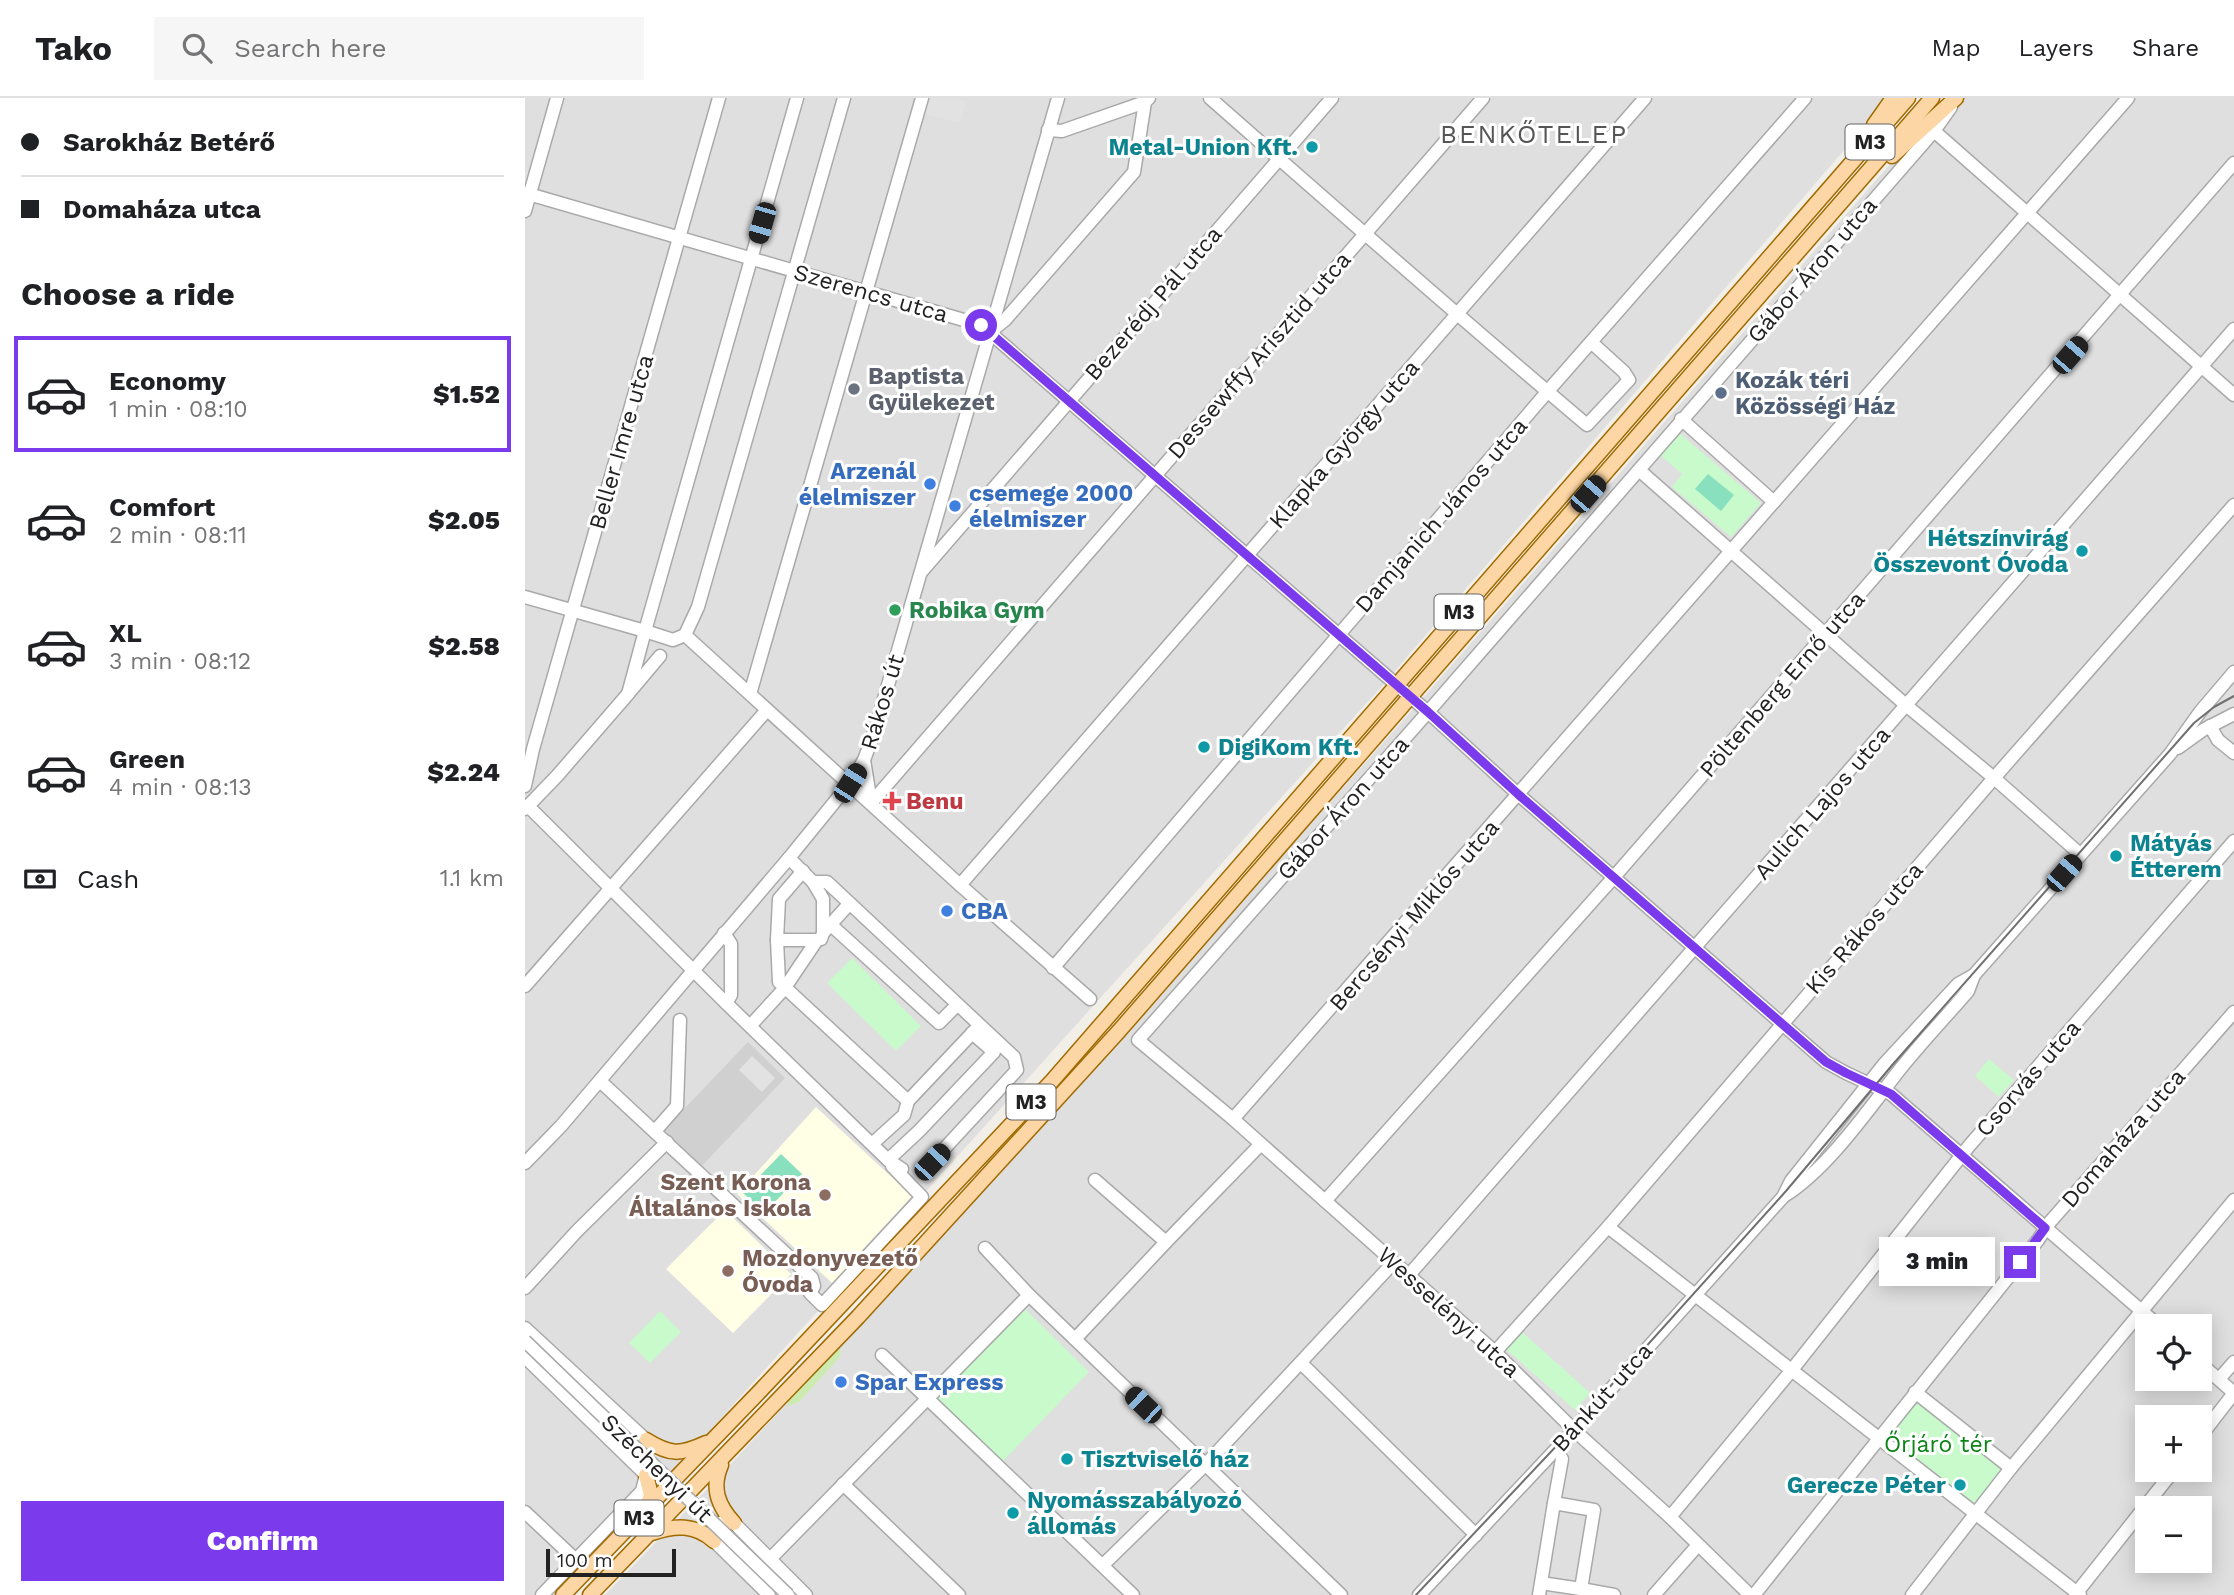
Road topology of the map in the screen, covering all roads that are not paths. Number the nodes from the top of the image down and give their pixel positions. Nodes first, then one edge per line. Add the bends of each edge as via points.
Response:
1 (557, 98) edge
2 (719, 98) edge
3 (797, 98) edge
4 (844, 98) edge
5 (922, 98) edge
6 (1058, 98) edge
7 (1210, 98) edge
8 (1332, 98) edge
9 (1483, 98) edge
10 (1645, 98) edge
11 (1805, 98) edge
12 (1893, 98) edge
13 (1908, 98) edge
14 (1932, 98) edge
15 (1957, 98) edge
16 (2128, 98) edge
17 (1147, 100) edge
18 (1048, 130) junction
19 (1934, 131) junction
20 (1279, 158) junction
21 (2234, 163) edge
22 (1832, 187) junction
23 (527, 194) edge
24 (1844, 199) junction
25 (525, 211) edge
26 (2028, 214) junction
27 (1364, 234) junction
28 (679, 237) junction
29 (751, 258) junction
30 (794, 271) junction
31 (1004, 283) junction
32 (867, 292) junction
33 (2122, 295) junction
34 (1025, 297) junction
35 (1456, 316) junction
36 (2234, 330) edge
37 (990, 332) junction
38 (1591, 342) junction
39 (2202, 366) junction
40 (1548, 391) junction
41 (2234, 395) edge
42 (1068, 402) junction
43 (1681, 419) junction
44 (1639, 470) junction
45 (1155, 475) junction
46 (1774, 502) junction
47 (2234, 505) edge
48 (935, 521) junction
49 (930, 539) junction
50 (950, 539) junction
51 (1732, 552) junction
52 (1248, 555) junction
53 (921, 573) junction
54 (525, 597) edge
55 (573, 610) junction
56 (645, 631) junction
57 (1826, 634) junction
58 (685, 635) junction
59 (1338, 635) junction
60 (660, 656) dead end
61 (2234, 672) edge
62 (1396, 684) junction
63 (628, 694) junction
64 (750, 694) junction
65 (1411, 697) junction
66 (1907, 706) junction
67 (767, 710) junction
68 (1428, 712) junction
69 (2234, 715) edge
70 (2210, 726) junction
71 (2234, 753) edge
72 (2169, 754) junction
73 (864, 760) junction
74 (1994, 778) junction
75 (850, 783) junction
76 (525, 786) edge
77 (1519, 795) junction
78 (871, 803) junction
79 (527, 808) edge
80 (2234, 841) edge
81 (2080, 854) junction
82 (789, 859) junction
83 (803, 871) junction
84 (1614, 877) junction
85 (813, 882) junction
86 (960, 885) junction
87 (610, 888) junction
88 (849, 904) junction
89 (724, 933) junction
90 (824, 933) junction
91 (777, 940) junction
92 (1696, 948) junction
93 (1053, 968) junction
94 (693, 969) junction
95 (1975, 975) junction
96 (525, 986) edge
97 (784, 989) junction
98 (1090, 999) dead end
99 (726, 1003) junction
100 (957, 1005) junction
101 (2234, 1012) edge
102 (680, 1020) dead end
103 (1783, 1023) junction
104 (750, 1026) junction
105 (976, 1029) junction
106 (1137, 1040) joint
107 (600, 1081) junction
108 (1870, 1083) junction
109 (1885, 1090) junction
110 (908, 1101) junction
111 (904, 1115) junction
112 (1233, 1119) junction
113 (656, 1131) junction
114 (914, 1134) junction
115 (667, 1142) junction
116 (871, 1143) junction
117 (1261, 1144) junction
118 (1961, 1156) junction
119 (932, 1162) dead end
120 (525, 1163) edge
121 (895, 1166) junction
122 (1095, 1180) dead end
123 (1783, 1196) junction
124 (2234, 1200) edge
125 (1325, 1201) junction
126 (1608, 1227) junction
127 (2045, 1228) junction
128 (1166, 1242) junction
129 (985, 1248) dead end
130 (1394, 1262) junction
131 (1409, 1275) junction
132 (525, 1288) edge
133 (1695, 1293) junction
134 (1029, 1295) junction
135 (2140, 1310) junction
136 (2145, 1314) edge
137 (525, 1328) edge
138 (1075, 1339) junction
139 (525, 1341) edge
140 (1495, 1352) junction
141 (882, 1355) dead end
142 (525, 1357) edge
143 (2234, 1362) edge
144 (1301, 1363) junction
145 (1791, 1371) junction
146 (2212, 1373) edge
147 (2219, 1379) junction
148 (1915, 1392) junction
149 (2234, 1393) edge
150 (929, 1397) junction
151 (2212, 1421) edge
152 (1574, 1430) junction
153 (1879, 1438) junction
154 (714, 1439) junction
155 (646, 1440) junction
156 (629, 1456) junction
157 (724, 1458) junction
158 (1562, 1459) dead end
159 (1205, 1465) junction
160 (2011, 1468) junction
161 (646, 1475) junction
162 (2165, 1482) edge
163 (843, 1484) junction
164 (1554, 1503) junction
165 (645, 1511) junction
166 (525, 1512) edge
167 (1977, 1513) junction
168 (1670, 1517) junction
169 (734, 1523) junction
170 (651, 1534) junction
171 (1476, 1535) junction
172 (714, 1541) junction
173 (1698, 1545) junction
174 (770, 1559) junction
175 (576, 1560) junction
176 (1103, 1565) junction
177 (1540, 1589) edge
178 (1581, 1589) junction
179 (2078, 1594) edge
180 (542, 1595) edge
181 (563, 1595) edge
182 (590, 1595) edge
183 (769, 1595) edge
184 (788, 1595) edge
185 (806, 1595) edge
186 (959, 1595) edge
187 (1133, 1595) edge
188 (1341, 1595) edge
189 (1419, 1595) edge
190 (1614, 1595) edge
191 (1654, 1595) edge
192 (1752, 1595) edge
193 (1912, 1595) edge

1 - 23 street
2 - 28 street, Beller Imre utca
3 - 29 street
4 - 30 street
5 - 32 street
6 - 18 street, Rákos út
7 - 20 street
8 - 20 street, Bezerédj Pál utca
9 - 27 street, Dessewffy Arisztid utca
10 - 35 street, Klapka György utca
11 - 38 street, Damjanich János utca
12 - 22 main road
13 - 22 main road, M3
14 - 24 main road, M3
15 - 19 street, Gábor Áron utca
15 - 24 main road
16 - 26 street
17 - 18 street via 1062,131
17 - 34 street via 1133,172
18 - 31 street, Rákos út
19 - 26 street
19 - 43 street, Gábor Áron utca
20 - 27 street
20 - 42 street, Bezerédj Pál utca
21 - 33 street, Pöltenberg Ernő utca
22 - 62 main road, M3
23 - 25 street
23 - 28 street, Szerencs utca
24 - 65 main road, M3
26 - 33 street
26 - 46 street
27 - 35 street
27 - 45 street, Dessewffy Arisztid utca
28 - 29 street, Szerencs utca
28 - 55 street, Beller Imre utca
29 - 30 street, Szerencs utca
29 - 56 street
30 - 32 street, Szerencs utca
30 - 58 street via 698,607
31 - 34 street via 1012,296
31 - 37 street, Rákos út
32 - 37 street, Szerencs utca via 981,325
32 - 64 street
33 - 39 street
33 - 57 street, Pöltenberg Ernő utca
34 - 37 street
35 - 40 street
35 - 52 street, Klapka György utca
36 - 39 street, Aulich Lajos utca
37 - 42 street, Szerencs utca
37 - 48 street, Rákos út
38 - 40 street, Damjanich János utca
38 - 40 street via 1629,380 1587,425
39 - 41 street
39 - 66 street, Aulich Lajos utca
40 - 59 street, Damjanich János utca
42 - 45 street, Szerencs utca
42 - 50 street, Bezerédj Pál utca
43 - 44 street, Gábor Áron utca
43 - 46 street
44 - 51 street
44 - 68 street, Gábor Áron utca
45 - 52 street, Szerencs utca
45 - 78 street, Dessewffy Arisztid utca
46 - 51 street, Bercsényi Miklós utca
47 - 74 street, Kis Rákos utca
48 - 49 street, Rákos út
48 - 50 street
49 - 50 street via 933,544
49 - 53 street, Rákos út
50 - 53 street, Bezerédj Pál utca
51 - 57 street
51 - 77 street, Bercsényi Miklós utca
52 - 59 street, Szerencs utca
52 - 86 street, Klapka György utca
53 - 73 street, Rákos út
54 - 55 street
55 - 56 street
55 - 76 street, Beller Imre utca
56 - 58 street via 673,640
56 - 63 street
57 - 66 street
57 - 84 street, Pöltenberg Ernő utca
58 - 64 street
59 - 62 street, Szerencs utca
59 - 93 street, Damjanich János utca
60 - 63 street
61 - 72 street, Bánkút utca
62 - 65 street, Szerencs utca
62 - 154 main road, M3 via 1052,1081
63 - 79 street
64 - 67 street
65 - 68 street, Szerencs utca
65 - 157 main road, M3 via 1138,1011
66 - 74 street
66 - 92 street, Aulich Lajos utca
67 - 75 street
67 - 87 street
68 - 77 street, Szerencs utca
68 - 106 street, Gábor Áron utca
69 - 70 street, Bánkút utca
70 - 71 street
70 - 72 street, Bánkút utca
72 - 81 street, Bánkút utca
73 - 75 street, Rákos út
73 - 78 street
74 - 81 street
74 - 103 street, Kis Rákos utca
75 - 78 street
75 - 82 street, Rákos út
77 - 84 street, Szerencs utca
77 - 112 street, Bercsényi Miklós utca
78 - 86 street
79 - 87 street
80 - 118 street, Csorvás utca
81 - 95 street, Bánkút utca
82 - 83 street
82 - 89 street, Rákos út
83 - 85 street
83 - 91 street via 779,899
84 - 92 street, Szerencs utca
84 - 125 street, Pöltenberg Ernő utca
85 - 88 street via 827,882
85 - 90 street via 823,899
86 - 93 street
87 - 94 street
87 - 96 street
88 - 90 street
88 - 100 street
89 - 94 street, Rákos út
89 - 99 street via 731,944 731,995
90 - 91 street
90 - 97 street
90 - 100 street via 939,1023
91 - 97 street via 779,982
92 - 103 street, Szerencs utca
92 - 131 street, Aulich Lajos utca
93 - 98 street
94 - 99 street
94 - 107 street, Rákos út
95 - 108 street, Bánkút utca via 1958,984
95 - 109 street, Bánkút utca via 1968,991
97 - 104 street
97 - 110 street
99 - 104 street
100 - 105 street
101 - 127 street, Domaháza utca
102 - 113 street via 677,1106
103 - 108 street, Szerencs utca via 1826,1062
103 - 126 street, Kis Rákos utca
104 - 116 street
105 - 110 street
105 - 114 street via 994,1052
105 - 119 street via 1014,1057 1017,1070
106 - 112 street, Wesselényi utca
107 - 113 street
107 - 120 street, Rákos út
108 - 109 street, Szerencs utca
108 - 123 street, Bánkút utca
109 - 118 street, Szerencs utca
109 - 123 street, Bánkút utca via 1800,1186
110 - 111 street
111 - 114 street
111 - 116 street
112 - 117 street, Wesselényi utca
113 - 115 street
114 - 121 street
115 - 121 street via 812,1278 810,1293 822,1305 922,1197
115 - 132 street
116 - 121 street
117 - 125 street, Wesselényi utca
117 - 128 street
118 - 127 street, Szerencs utca
118 - 145 street, Csorvás utca
122 - 128 street
123 - 133 street, Bánkút utca
124 - 135 street
125 - 130 street, Wesselényi utca
126 - 133 street
126 - 140 street, Kis Rákos utca
127 - 135 street, Szerencs utca
127 - 148 street, Domaháza utca
128 - 138 street
129 - 134 street
130 - 131 street, Wesselényi utca
130 - 144 street
131 - 140 street, Wesselényi utca
133 - 145 street
133 - 152 street, Bánkút utca
134 - 138 street
134 - 150 street
135 - 136 street, Szerencs utca
135 - 160 street
137 - 155 street
138 - 159 street
139 - 184 street, Széchenyi út, bridge
140 - 152 street, Wesselényi utca
141 - 150 street
142 - 156 street
143 - 147 street
144 - 159 street
144 - 171 street
145 - 153 street
145 - 168 street, Csorvás utca
146 - 147 street
147 - 149 street
148 - 153 street, Domaháza utca
148 - 160 street
149 - 151 street
150 - 163 street
150 - 176 street
152 - 168 street, Wesselényi utca
152 - 171 street, Bánkút utca
153 - 167 street
153 - 192 street, Domaháza utca
154 - 155 main road via 680,1452 665,1451
154 - 165 main road, M3
155 - 156 street
156 - 161 street
157 - 169 main road via 715,1488 720,1505
157 - 170 main road, M3
158 - 164 street
159 - 176 street
159 - 188 street
160 - 167 street
161 - 165 main road via 651,1494
161 - 175 street via 642,1490
162 - 179 street
163 - 174 street
163 - 186 street
164 - 177 street
164 - 178 street via 1594,1510
165 - 181 main road, M3
166 - 175 street
167 - 179 street
167 - 193 street
168 - 173 street, Wesselényi utca
169 - 172 street via 716,1524
169 - 174 street
170 - 172 main road via 686,1527
170 - 182 main road, M3
171 - 189 street, Bánkút utca
172 - 183 street
173 - 191 street
173 - 192 street, Wesselényi utca
174 - 185 street
175 - 180 street
176 - 187 street
177 - 178 street
178 - 190 street

